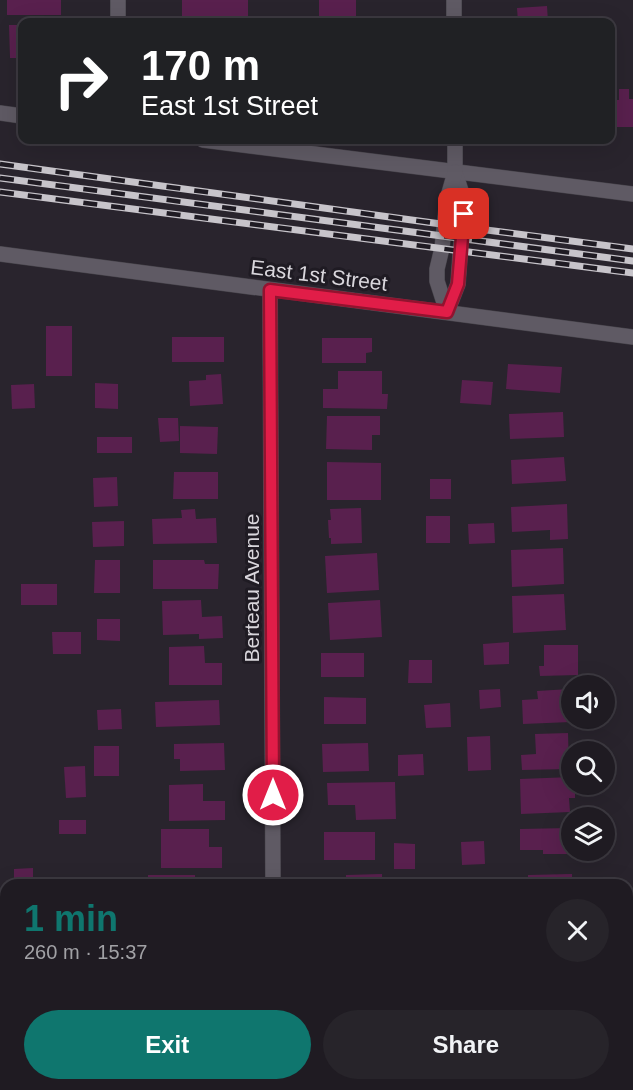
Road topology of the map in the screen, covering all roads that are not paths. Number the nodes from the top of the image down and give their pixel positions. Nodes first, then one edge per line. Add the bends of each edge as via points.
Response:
1 (118, 0) edge
2 (454, 0) edge
3 (118, 18) edge
4 (454, 18) edge
5 (0, 113) edge
6 (18, 115) edge
7 (234, 144) edge
8 (455, 144) edge
9 (455, 172) junction
10 (633, 194) edge
11 (0, 254) edge
12 (270, 290) junction
13 (447, 312) junction
14 (633, 337) edge
15 (273, 879) edge

1 - 3 street
2 - 4 street
5 - 6 street
7 - 9 street
8 - 9 street
9 - 10 street
9 - 13 street via 437,269
9 - 13 street via 464,200 463,227 458,284
11 - 12 street, East 1st Street
12 - 13 street, East 1st Street
12 - 15 street, Berteau Avenue
13 - 14 street, East 1st Street

